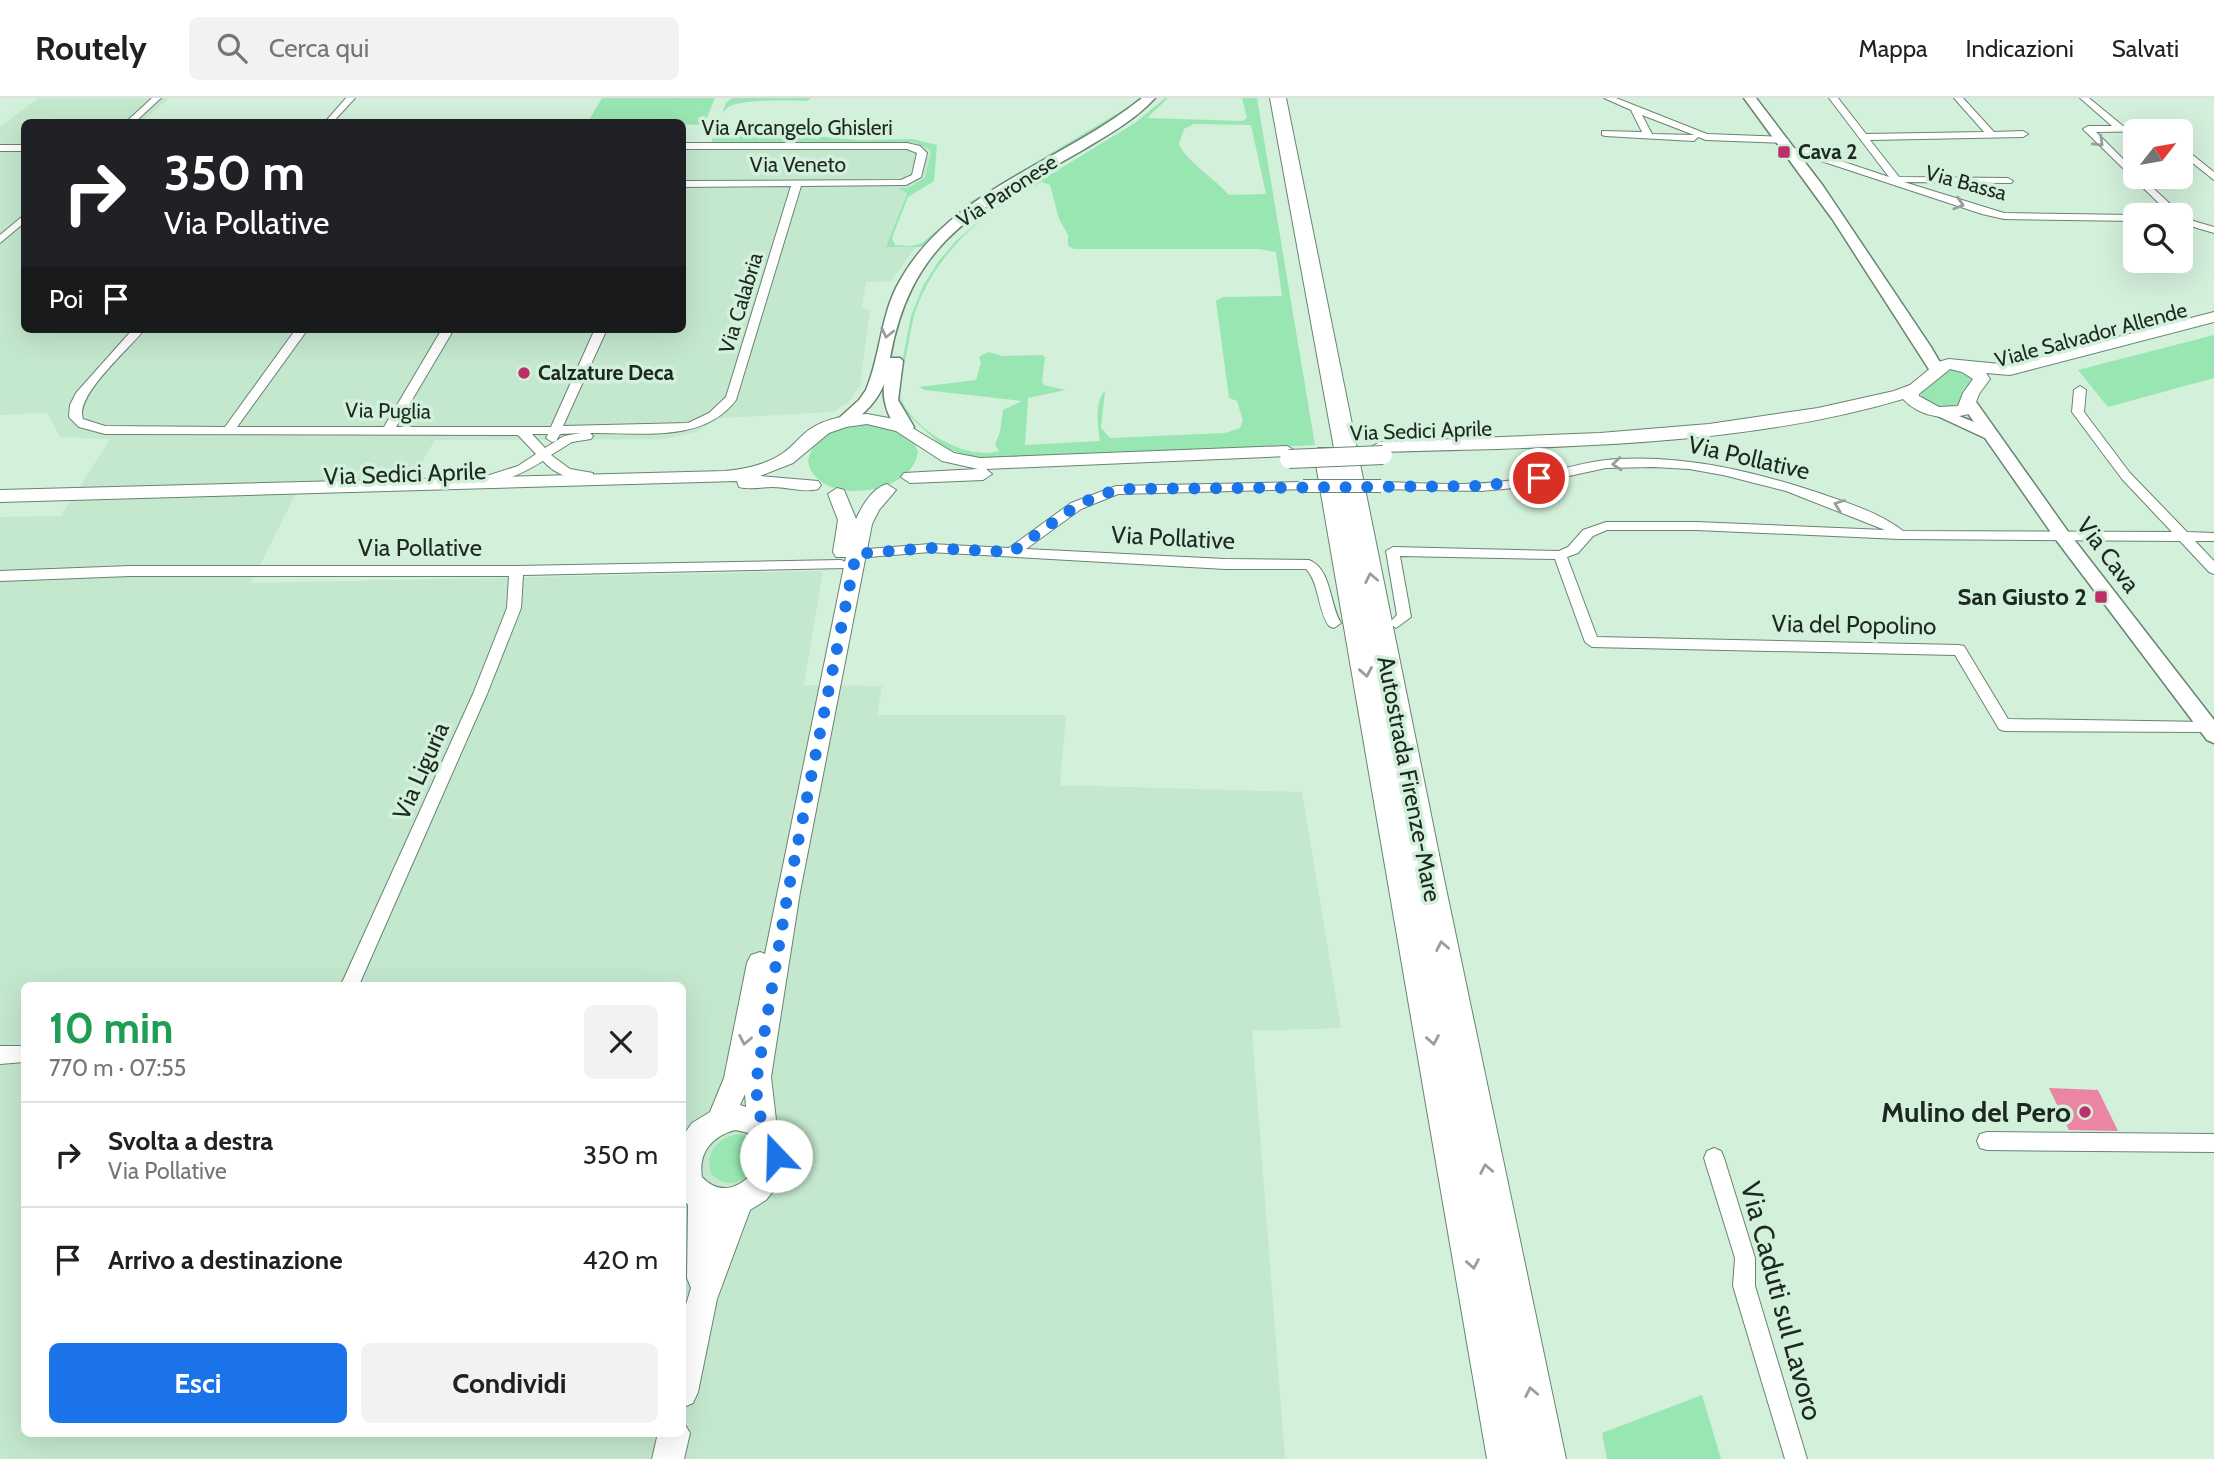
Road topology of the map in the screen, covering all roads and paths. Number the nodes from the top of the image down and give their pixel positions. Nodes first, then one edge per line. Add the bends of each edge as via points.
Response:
1 (157, 98) edge
2 (351, 98) edge
3 (1149, 98) edge
4 (1160, 98) edge
5 (1265, 98) edge
6 (1278, 98) edge
7 (1608, 98) edge
8 (1750, 98) edge
9 (1833, 98) edge
10 (1958, 98) edge
11 (2084, 98) edge
12 (1635, 110) junction
13 (133, 119) edge
14 (332, 119) edge
15 (2120, 128) junction
16 (2123, 128) edge
17 (1605, 134) dead end
18 (1991, 134) junction
19 (2023, 134) dead end
20 (1647, 135) junction
21 (1864, 137) junction
22 (1712, 138) junction
23 (1788, 145) junction
24 (686, 146) edge
25 (0, 148) edge
26 (21, 148) edge
27 (2193, 159) edge
28 (2123, 165) edge
29 (2214, 177) edge
30 (913, 180) joint
31 (1895, 180) junction
32 (2008, 181) dead end
33 (686, 184) edge
34 (797, 184) junction
35 (2149, 189) edge
36 (2163, 203) edge
37 (2123, 218) edge
38 (21, 221) edge
39 (2193, 223) edge
40 (2214, 230) edge
41 (0, 240) edge
42 (2214, 317) edge
43 (2214, 325) edge
44 (135, 333) edge
45 (299, 333) edge
46 (446, 333) edge
47 (599, 333) edge
48 (1923, 346) junction
49 (1960, 366) junction
50 (1937, 371) junction
51 (1979, 386) junction
52 (2080, 390) dead end
53 (1910, 391) junction
54 (1968, 402) junction
55 (1936, 412) junction
56 (705, 421) joint
57 (844, 422) junction
58 (230, 428) junction
59 (556, 429) junction
60 (631, 429) junction
61 (388, 431) junction
62 (521, 431) junction
63 (913, 434) junction
64 (1992, 435) junction
65 (801, 448) junction
66 (1382, 451) junction
67 (1288, 455) junction
68 (544, 456) junction
69 (909, 477) junction
70 (650, 481) junction
71 (812, 485) junction
72 (466, 486) junction
73 (887, 490) junction
74 (837, 494) junction
75 (0, 496) edge
76 (0, 505) edge
77 (2044, 510) junction
78 (1900, 534) junction
79 (2040, 537) junction
80 (2063, 537) junction
81 (2214, 537) edge
82 (2183, 538) junction
83 (1012, 552) junction
84 (1560, 555) junction
85 (848, 560) junction
86 (2214, 569) edge
87 (516, 571) junction
88 (0, 576) edge
89 (1334, 623) dead end
90 (1395, 623) dead end
91 (2211, 731) edge
92 (351, 982) edge
93 (21, 1054) edge
94 (0, 1055) edge
95 (720, 1121) junction
96 (762, 1124) junction
97 (1987, 1141) dead end
98 (2214, 1143) edge
99 (1714, 1158) dead end
100 (689, 1168) edge
101 (740, 1199) junction
102 (702, 1299) junction
103 (686, 1373) edge
104 (673, 1437) edge
105 (668, 1459) edge
106 (1509, 1459) edge
107 (1544, 1459) edge
108 (1797, 1459) edge

1 - 13 street
2 - 14 street
3 -> 57 street, Via Paronese via 980,204 936,242 897,301 874,391
4 - 63 street, Via Paronese via 1130,122 984,211 939,253 913,291 891,379 890,400
5 -> 106 highway, Autostrada Firenze-Mare via 1285,230
107 -> 6 highway, Autostrada Firenze-Mare
7 - 12 street
8 - 23 street
9 - 21 street
10 - 18 street
11 - 15 street
12 - 20 street
12 - 22 street
15 - 16 street
15 -> 28 street via 2088,131
17 - 20 street, Via Bassa
18 - 19 street
18 - 21 street
20 - 22 street, Via Bassa
21 - 31 street
22 - 23 street, Via Bassa
23 - 31 street, Via Bassa
23 - 48 street
24 - 30 street, Via Arcangelo Ghisleri via 914,147 922,153
25 - 26 street
27 - 29 street
30 - 34 street, Via Veneto
31 - 32 street
31 -> 37 street, Via Bassa via 1995,215
33 - 34 street, Via Veneto
34 - 56 street, Via Calabria via 732,397
35 - 36 street
38 - 41 street
39 - 40 street
42 - 49 main road, Viale Salvador Allende via 2010,370
43 - 51 main road, Viale Salvador Allende
44 - 58 street, Via Puglia via 80,396 74,407 80,423 105,430
45 - 58 street
46 - 61 street
47 - 59 street
48 - 49 street
48 - 50 street
49 - 50 main road
49 - 51 main road via 1980,377
50 - 53 main road
51 - 54 main road
52 - 82 street via 2078,412 2126,476
53 - 55 main road via 1916,402
53 - 66 main road, Via Sedici Aprile via 1791,418 1687,431
54 - 55 main road, Via Sedici Aprile via 1961,412
54 - 64 street, Via Cava
55 - 64 street
55 - 66 main road, Via Sedici Aprile via 1879,412 1664,442
56 - 60 street, Via Puglia via 690,427
57 - 63 main road, Via Sedici Aprile via 883,420
57 - 65 main road, Via Sedici Aprile via 818,432
58 - 61 street, Via Puglia
59 - 60 street, Via Puglia
59 - 62 street, Via Puglia
59 - 68 street
60 - 68 street via 568,439
61 - 62 street, Via Puglia
62 - 68 street
63 - 67 main road, Via Sedici Aprile via 949,457 991,464
63 - 69 main road via 923,458
64 - 77 street, Via Cava
65 - 70 main road, Via Sedici Aprile via 786,460 739,476
65 - 71 main road via 797,463
66 - 67 main road, Via Sedici Aprile, bridge
67 - 69 main road, Via Sedici Aprile
68 - 70 street via 571,476
68 - 72 street via 523,469
69 - 73 main road, Via Sedici Aprile
70 - 72 main road, Via Sedici Aprile
71 - 74 main road, Via Sedici Aprile
71 - 76 main road, Via Sedici Aprile via 772,481 387,500
72 - 75 main road, Via Sedici Aprile
73 - 74 main road, Via Sedici Aprile
73 - 85 main road via 866,516
74 - 85 main road via 848,527
77 - 79 street
77 - 80 street, Via Cava
78 - 79 street, Via Pollative
78 -> 83 street, Via Pollative, bridge via 1795,489 1722,471 1616,464 1499,485 1116,490 1076,506
78 - 84 street, Via Pollative via 1606,527 1588,533 1573,550
79 - 80 street, Via Pollative
80 - 82 street, Via Pollative
80 - 91 street, Via Cava
81 - 82 street, Via Pollative
82 - 86 street
83 - 85 street, Via Pollative via 930,548
83 - 89 street, Via Pollative via 1309,565 1321,577 1326,614
84 - 90 street via 1393,551 1404,617
84 - 91 street, Via del Popolino via 1592,642 1959,650 2004,725
85 - 87 street, Via Pollative
85 -> 95 main road via 738,1078
85 - 96 main road via 761,1051 756,1089
87 - 88 street, Via Pollative via 125,571
87 - 92 street, Via Liguria via 515,602 506,630
93 - 94 street
95 - 96 main road via 750,1118
95 - 100 main road via 709,1127
96 - 101 main road via 775,1143 772,1170 753,1192
97 - 98 street
99 - 108 street, Via Caduti sul Lavoro via 1745,1258 1744,1286
100 - 101 main road via 727,1202
100 - 102 main road
101 - 102 main road
102 - 103 main road
104 - 105 main road

